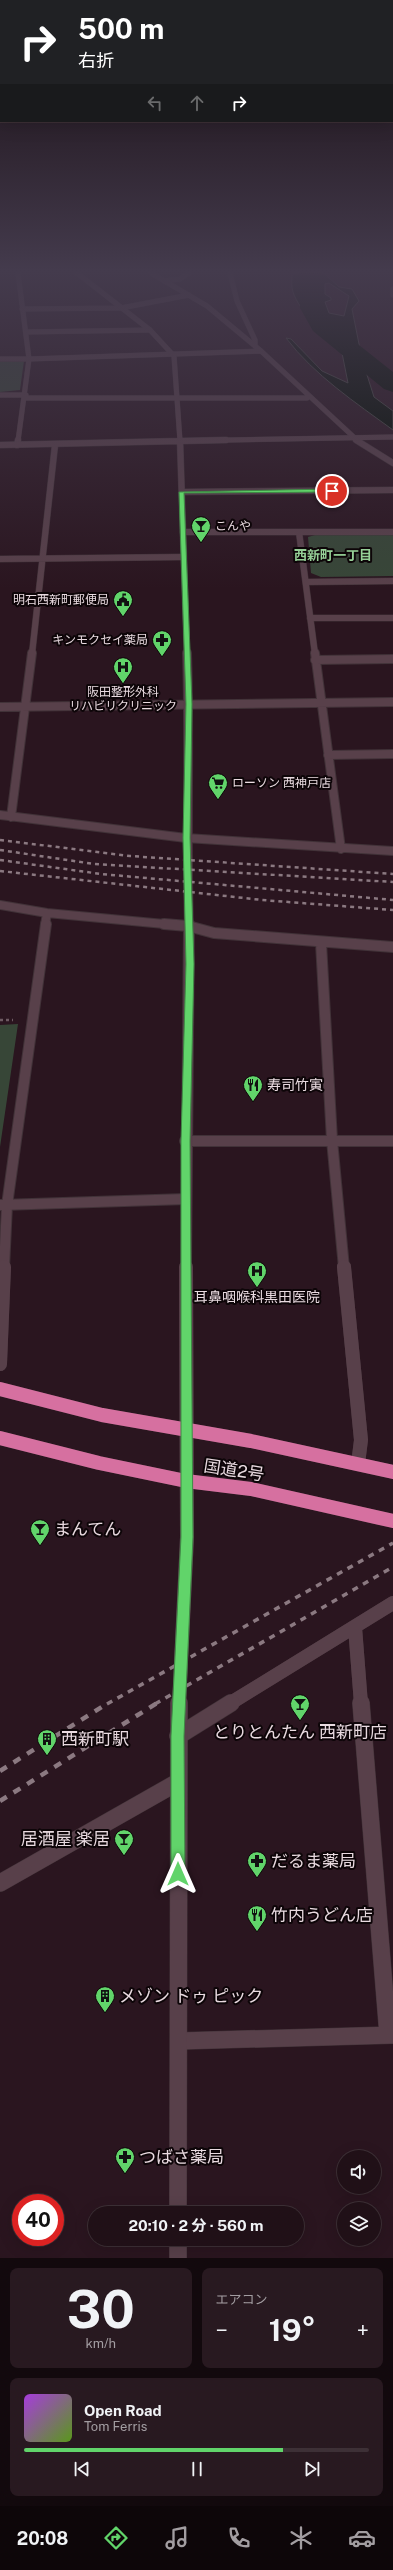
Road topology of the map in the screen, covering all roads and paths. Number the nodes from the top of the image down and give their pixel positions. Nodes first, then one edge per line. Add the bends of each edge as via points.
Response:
1 (27, 378) edge
2 (176, 378) edge
3 (288, 378) edge
4 (0, 395) edge
5 (26, 397) junction
6 (178, 398) junction
7 (307, 398) junction
8 (393, 437) edge
9 (354, 439) junction
10 (180, 443) junction
11 (0, 445) edge
12 (18, 445) junction
13 (55, 445) junction
14 (393, 462) edge
15 (393, 490) edge
16 (182, 492) junction
17 (183, 532) junction
18 (299, 532) junction
19 (393, 532) edge
20 (183, 557) junction
21 (0, 559) edge
22 (44, 559) junction
23 (393, 581) edge
24 (306, 582) junction
25 (310, 618) junction
26 (393, 618) edge
27 (393, 659) edge
28 (315, 660) junction
29 (393, 702) edge
30 (321, 703) junction
31 (189, 704) junction
32 (0, 707) edge
33 (26, 707) junction
34 (393, 754) edge
35 (328, 755) junction
36 (0, 815) edge
37 (11, 817) junction
38 (186, 838) junction
39 (341, 849) junction
40 (393, 851) edge
41 (0, 905) edge
42 (47, 913) junction
43 (188, 926) junction
44 (320, 943) junction
45 (393, 947) edge
46 (332, 1140) junction
47 (186, 1141) junction
48 (393, 1141) edge
49 (186, 1199) junction
50 (4, 1205) edge
51 (0, 1364) edge
52 (0, 1389) edge
53 (185, 1431) junction
54 (0, 1438) edge
55 (358, 1464) junction
56 (393, 1472) edge
57 (186, 1481) junction
58 (393, 1521) edge
59 (393, 1603) edge
60 (355, 1627) junction
61 (178, 1736) junction
62 (178, 1782) junction
63 (0, 1883) edge
64 (391, 2035) edge
65 (179, 2041) junction
66 (178, 2206) edge
67 (178, 2246) edge
68 (178, 2258) edge

1 - 5 street
2 - 6 street
3 - 7 street
4 - 5 street
5 - 6 street
5 - 12 street
6 - 7 street
6 - 10 street
7 - 9 street
8 - 9 street
9 - 10 street
9 - 14 street
10 - 13 street
10 - 16 street
11 - 12 street
12 - 13 street
13 - 22 street
15 - 16 street
16 - 17 street
17 - 18 street
17 - 20 street
18 - 19 street
18 - 24 street
20 - 22 street
20 - 31 street
21 - 22 street
22 - 33 street
23 - 24 street
24 - 25 street
25 - 26 street
25 - 28 street
27 - 28 street
28 - 30 street
29 - 30 street
30 - 31 street
30 - 35 street
31 - 33 street
31 - 38 street
32 - 33 street
33 - 37 street
34 - 35 street
35 - 39 street
36 - 37 street
37 - 38 street
38 - 39 street
38 - 43 street
39 - 40 street
41 - 42 street
42 - 43 street
42 - 50 street
43 - 44 street via 214,933
43 - 47 street via 190,964
44 - 45 street
44 - 46 street
46 - 47 street
46 - 48 street
46 - 55 street via 361,1440
47 - 49 street
49 - 50 street
49 - 53 street
50 - 51 street
52 - 53 highway, 国道2号 via 102,1415
53 - 55 highway, 国道2号 via 251,1441
53 - 57 street
54 - 57 highway, 国道2号 via 99,1463
55 - 56 highway, 国道2号
57 - 58 highway, 国道2号 via 251,1489
57 - 61 street via 187,1537
59 - 60 street
60 - 61 street
60 - 64 street
61 - 62 street
62 - 63 street
62 - 65 street
64 - 65 street
65 - 66 street
67 - 68 street

